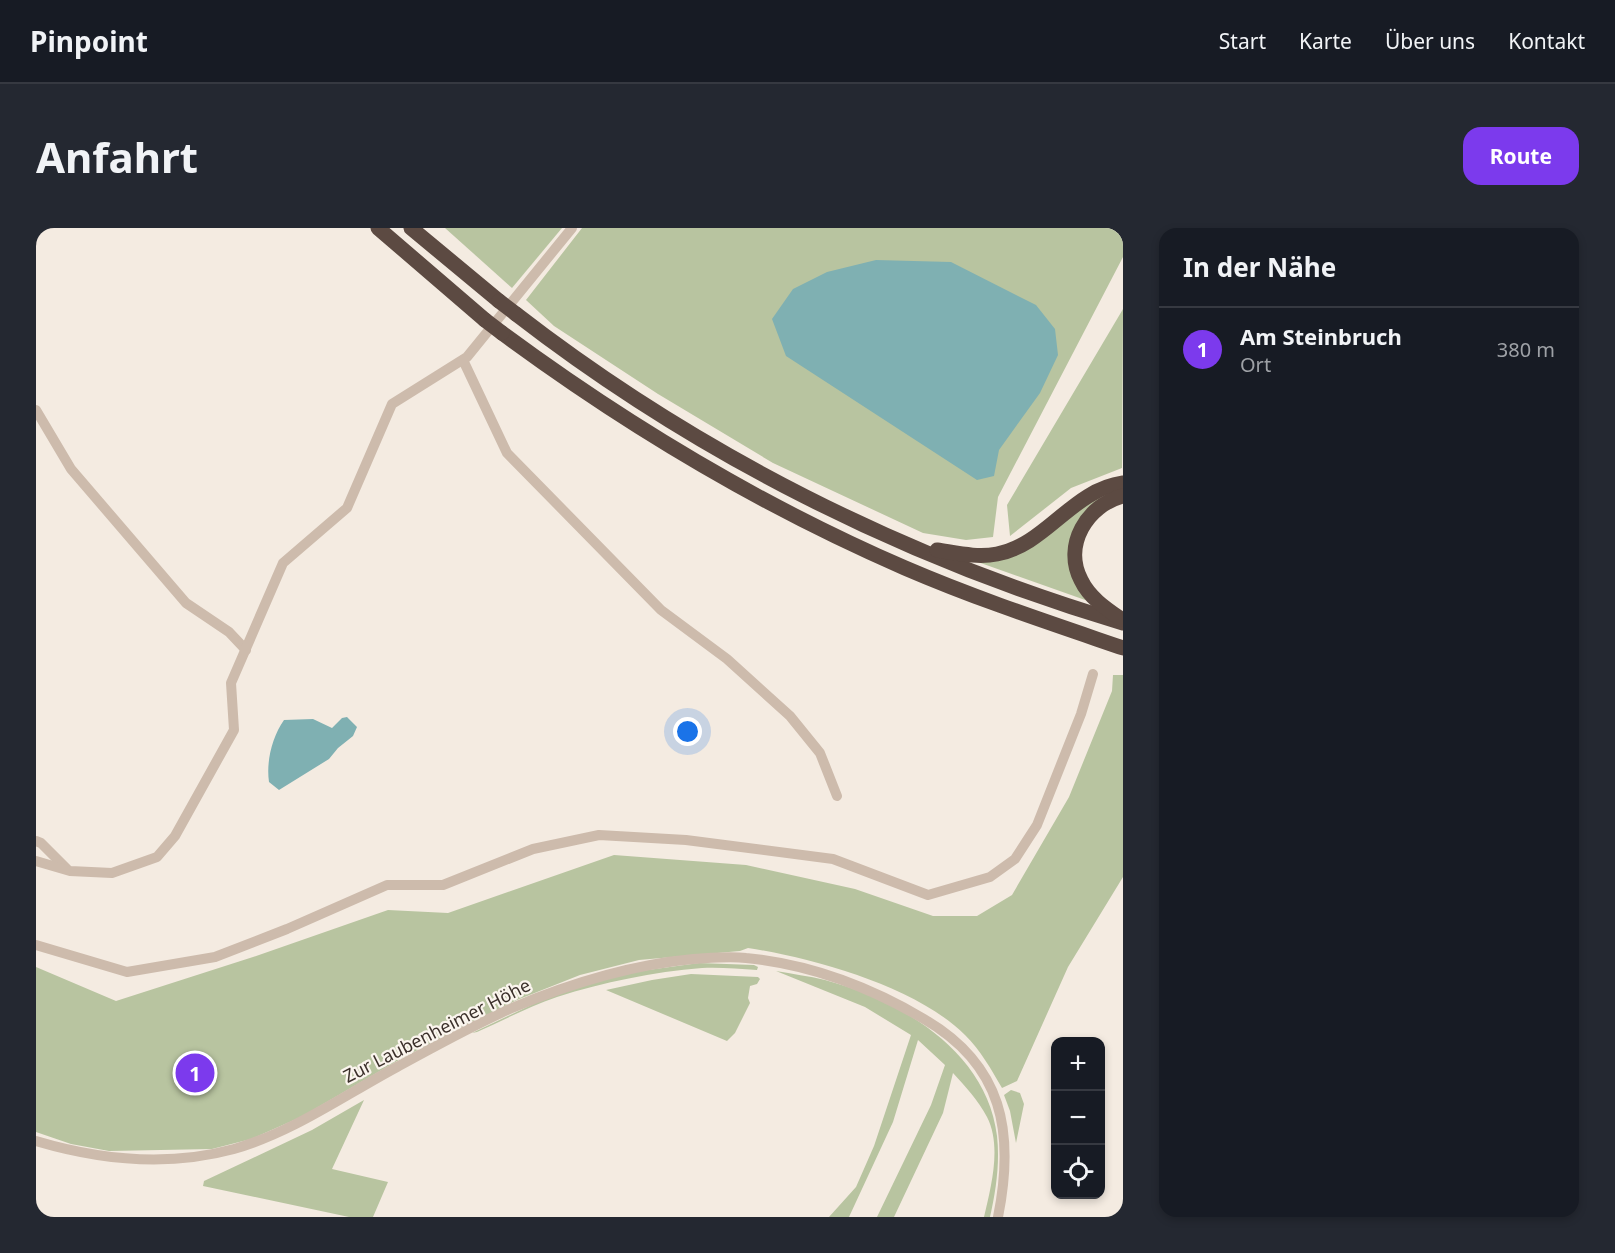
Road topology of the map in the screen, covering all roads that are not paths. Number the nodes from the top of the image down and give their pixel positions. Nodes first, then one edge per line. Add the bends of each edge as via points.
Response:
1 (378, 228) edge
2 (411, 228) edge
3 (572, 228) edge
4 (463, 360) junction
5 (36, 410) edge
6 (1123, 483) edge
7 (1123, 496) edge
8 (908, 545) junction
9 (1123, 622) edge
10 (1123, 648) edge
11 (246, 650) junction
12 (1093, 674) dead end
13 (837, 796) dead end
14 (36, 841) edge
15 (36, 861) edge
16 (70, 871) junction
17 (36, 945) edge
18 (36, 1141) edge
19 (998, 1217) edge

1 - 10 highway, bridge via 485,320 578,388 638,428 756,496 905,568
2 - 8 highway, bridge via 564,352 640,402 717,449 845,517
3 - 4 street
4 - 11 street via 392,404 346,508 283,563
4 - 13 street via 507,453 661,610 727,659 790,716 820,753
5 - 11 street via 71,469 186,603 229,632
6 - 8 highway via 1091,494 1032,539 998,554 963,554
7 - 9 highway via 1101,506 1086,519 1078,534 1075,560 1089,593
8 - 9 highway via 1030,593
11 - 16 street via 231,683 234,730 175,836 157,857 112,873
12 - 17 street via 1037,825 1015,860 990,878 928,894 833,859 686,840 599,835 533,849 443,885 387,885 215,957 127,972
14 - 16 street
15 - 16 street
18 - 19 street, Zur Laubenheimer Höhe via 131,1159 177,1159 231,1150 282,1131 509,1009 562,988 643,965 746,958 833,976 884,997 956,1041 994,1096 1005,1131 1006,1173

